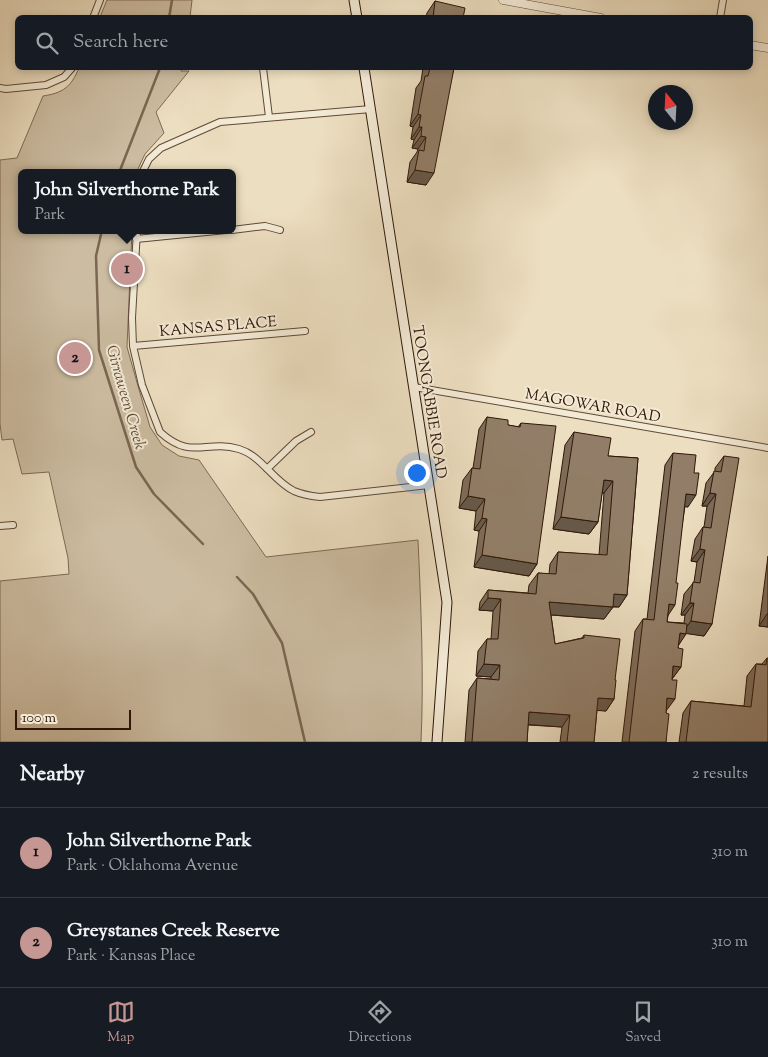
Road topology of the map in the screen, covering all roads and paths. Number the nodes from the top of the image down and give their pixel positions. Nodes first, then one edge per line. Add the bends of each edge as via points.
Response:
1 (100, 0) edge
2 (354, 0) edge
3 (503, 0) edge
4 (723, 0) edge
5 (94, 15) edge
6 (356, 15) edge
7 (585, 15) edge
8 (720, 15) edge
9 (753, 46) edge
10 (768, 48) edge
11 (70, 70) edge
12 (263, 70) edge
13 (364, 70) edge
14 (0, 88) edge
15 (371, 109) junction
16 (270, 117) junction
17 (144, 169) edge
18 (236, 230) edge
19 (280, 230) dead end
20 (137, 234) edge
21 (186, 234) edge
22 (136, 239) junction
23 (305, 331) dead end
24 (134, 346) junction
25 (414, 387) junction
26 (311, 432) dead end
27 (768, 448) edge
28 (268, 469) junction
29 (429, 486) junction
30 (13, 525) dead end
31 (0, 526) edge
32 (436, 742) edge

1 - 5 street
2 - 6 main road
3 - 7 street
4 - 8 street
9 - 10 street
11 - 14 street via 64,77 46,85
12 - 16 street
13 - 15 main road, TOONGABBIE ROAD
15 - 16 street
15 - 25 main road, TOONGABBIE ROAD
16 - 17 street via 220,122 161,148
18 - 19 street via 265,226
20 - 22 street
21 - 22 street
22 - 24 street via 132,318
23 - 24 street, KANSAS PLACE
24 - 28 street via 142,385 160,432 173,444 187,448 226,446 241,449
25 - 27 street, MAGOWAR ROAD
25 - 29 main road, TOONGABBIE ROAD
26 - 28 street via 296,440
28 - 29 street via 293,490 320,497
29 - 32 main road, TOONGABBIE ROAD via 447,602
30 - 31 street

